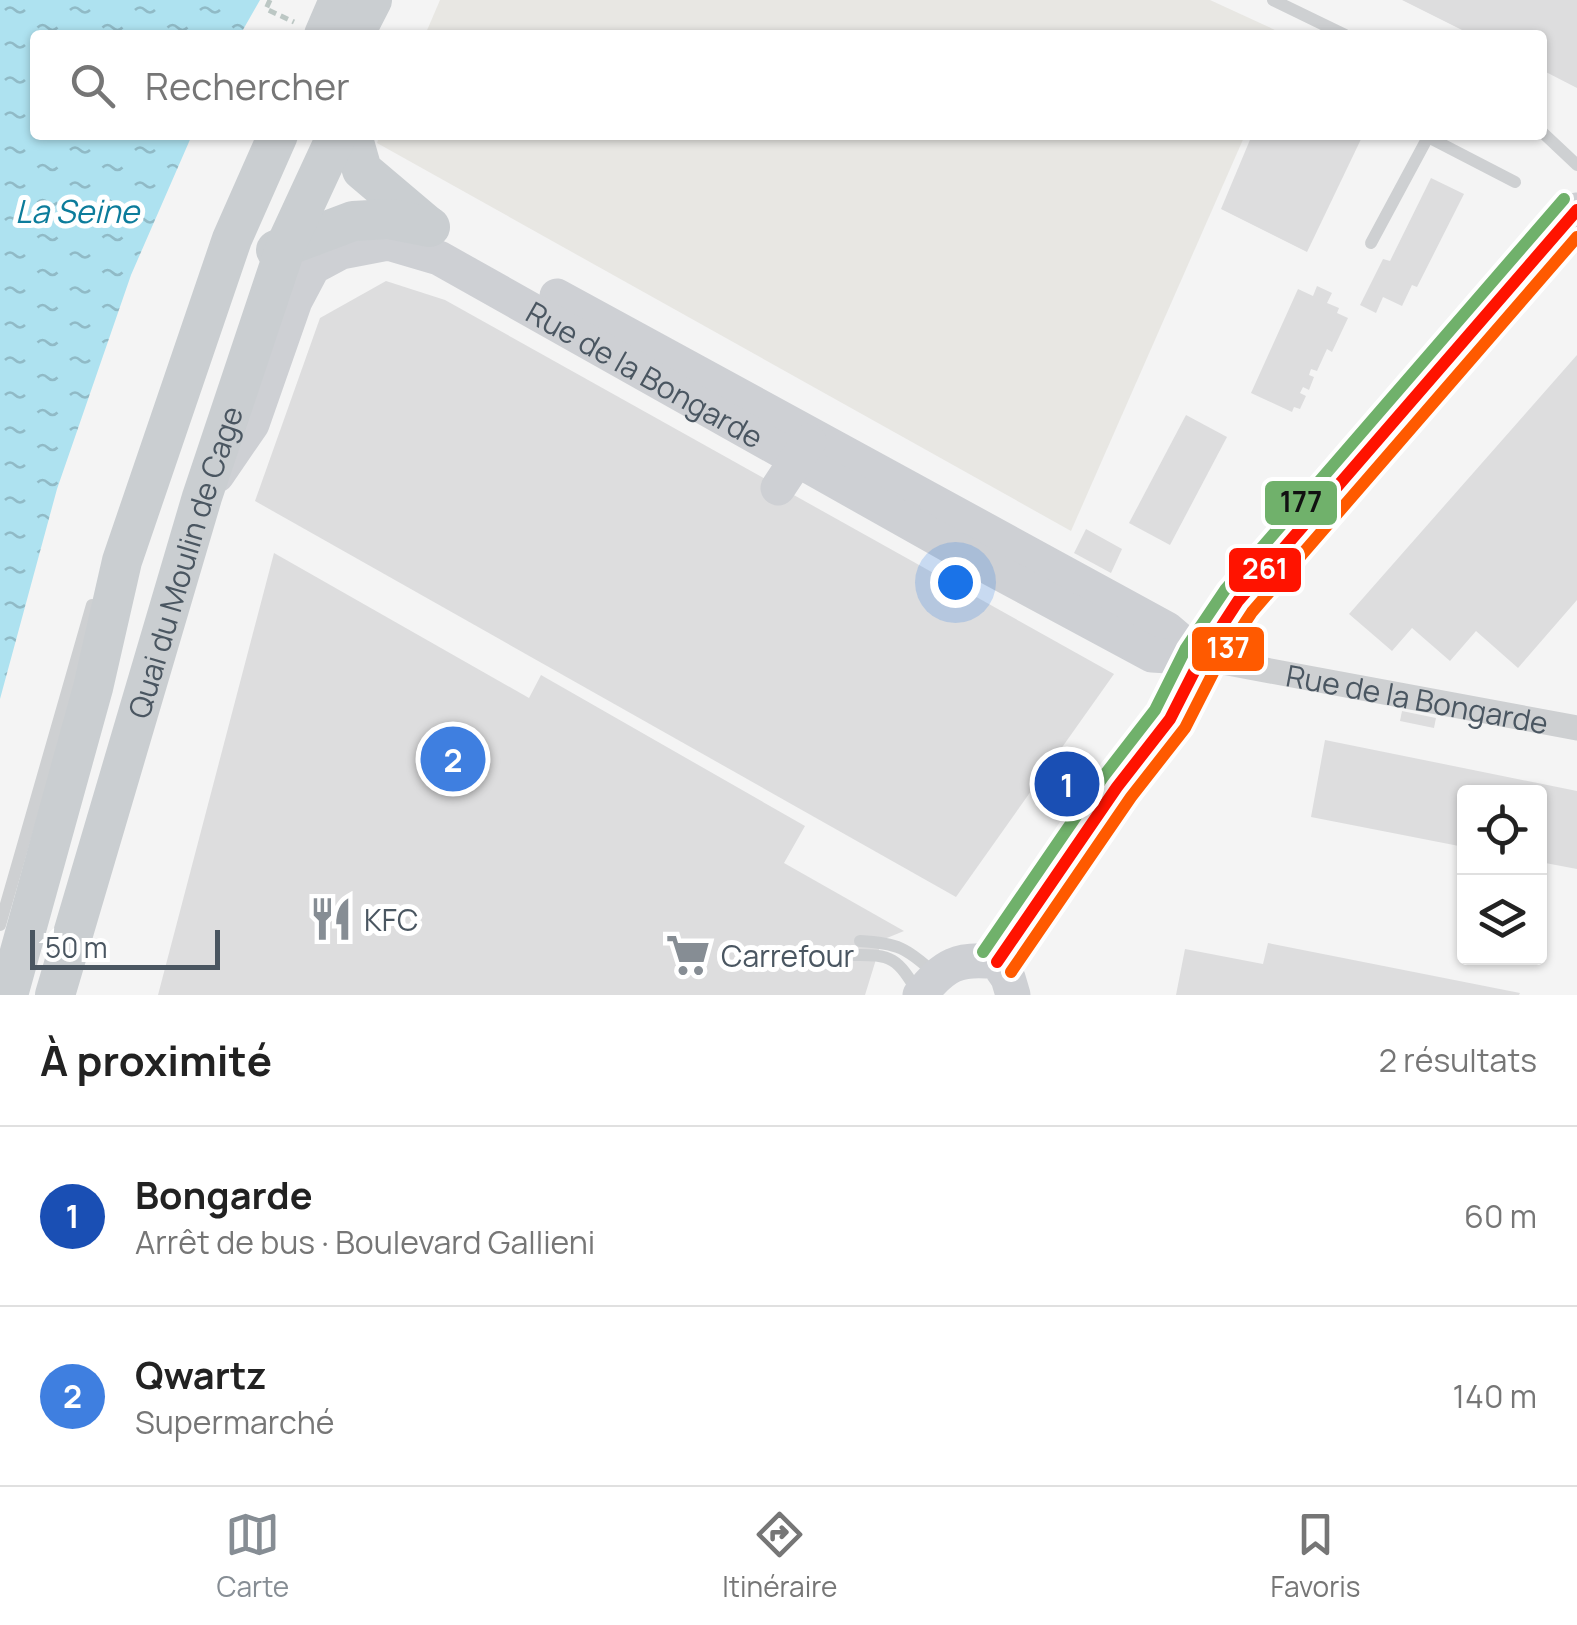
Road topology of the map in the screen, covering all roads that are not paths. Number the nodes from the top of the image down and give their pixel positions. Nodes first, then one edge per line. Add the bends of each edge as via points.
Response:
1 (340, 0) edge
2 (372, 0) edge
3 (399, 0) edge
4 (1273, 0) edge
5 (316, 30) edge
6 (357, 30) edge
7 (384, 30) edge
8 (1335, 30) edge
9 (1547, 137) edge
10 (276, 140) edge
11 (299, 140) edge
12 (335, 140) edge
13 (353, 140) edge
14 (1426, 140) edge
15 (1436, 140) edge
16 (1577, 164) edge
17 (1515, 182) dead end
18 (1577, 210) edge
19 (430, 228) junction
20 (287, 243) junction
21 (1371, 243) dead end
22 (183, 378) junction
23 (795, 461) junction
24 (202, 496) junction
25 (96, 594) dead end
26 (1200, 658) junction
27 (93, 688) junction
28 (1577, 728) edge
29 (94, 858) junction
30 (0, 925) edge
31 (88, 941) dead end
32 (860, 941) dead end
33 (851, 955) dead end
34 (997, 962) junction
35 (925, 988) edge
36 (8, 995) edge
37 (55, 995) edge
38 (1013, 995) edge

1 - 5 main road
2 - 6 main road
3 - 7 main road
4 - 8 lane
9 - 16 lane
10 - 22 main road, Quai du Moulin de Cage
11 - 22 main road
12 - 20 main road, Quai du Moulin de Cage
13 - 19 main road via 362,170
14 - 21 lane
15 - 17 lane
18 - 26 street via 1238,601
19 - 20 main road via 388,219 353,221
19 - 23 street, Rue de la Bongarde
20 - 24 main road, Quai du Moulin de Cage
20 - 27 main road via 248,282 218,348 157,516 114,668
22 - 27 main road, Quai du Moulin de Cage via 142,479
23 - 24 street, Rue de la Bongarde via 439,258 388,243 341,252 313,267 252,424
23 - 26 street, Rue de la Bongarde via 1152,655
24 - 29 main road, Quai du Moulin de Cage
25 - 30 lane
26 - 28 street, Rue de la Bongarde
26 - 34 street via 1170,719
27 - 36 main road, Quai du Moulin de Cage
29 - 31 lane
29 - 37 main road, Quai du Moulin de Cage
32 - 35 lane via 910,950
33 - 35 lane via 883,954
34 - 35 street via 960,962
34 - 38 street

